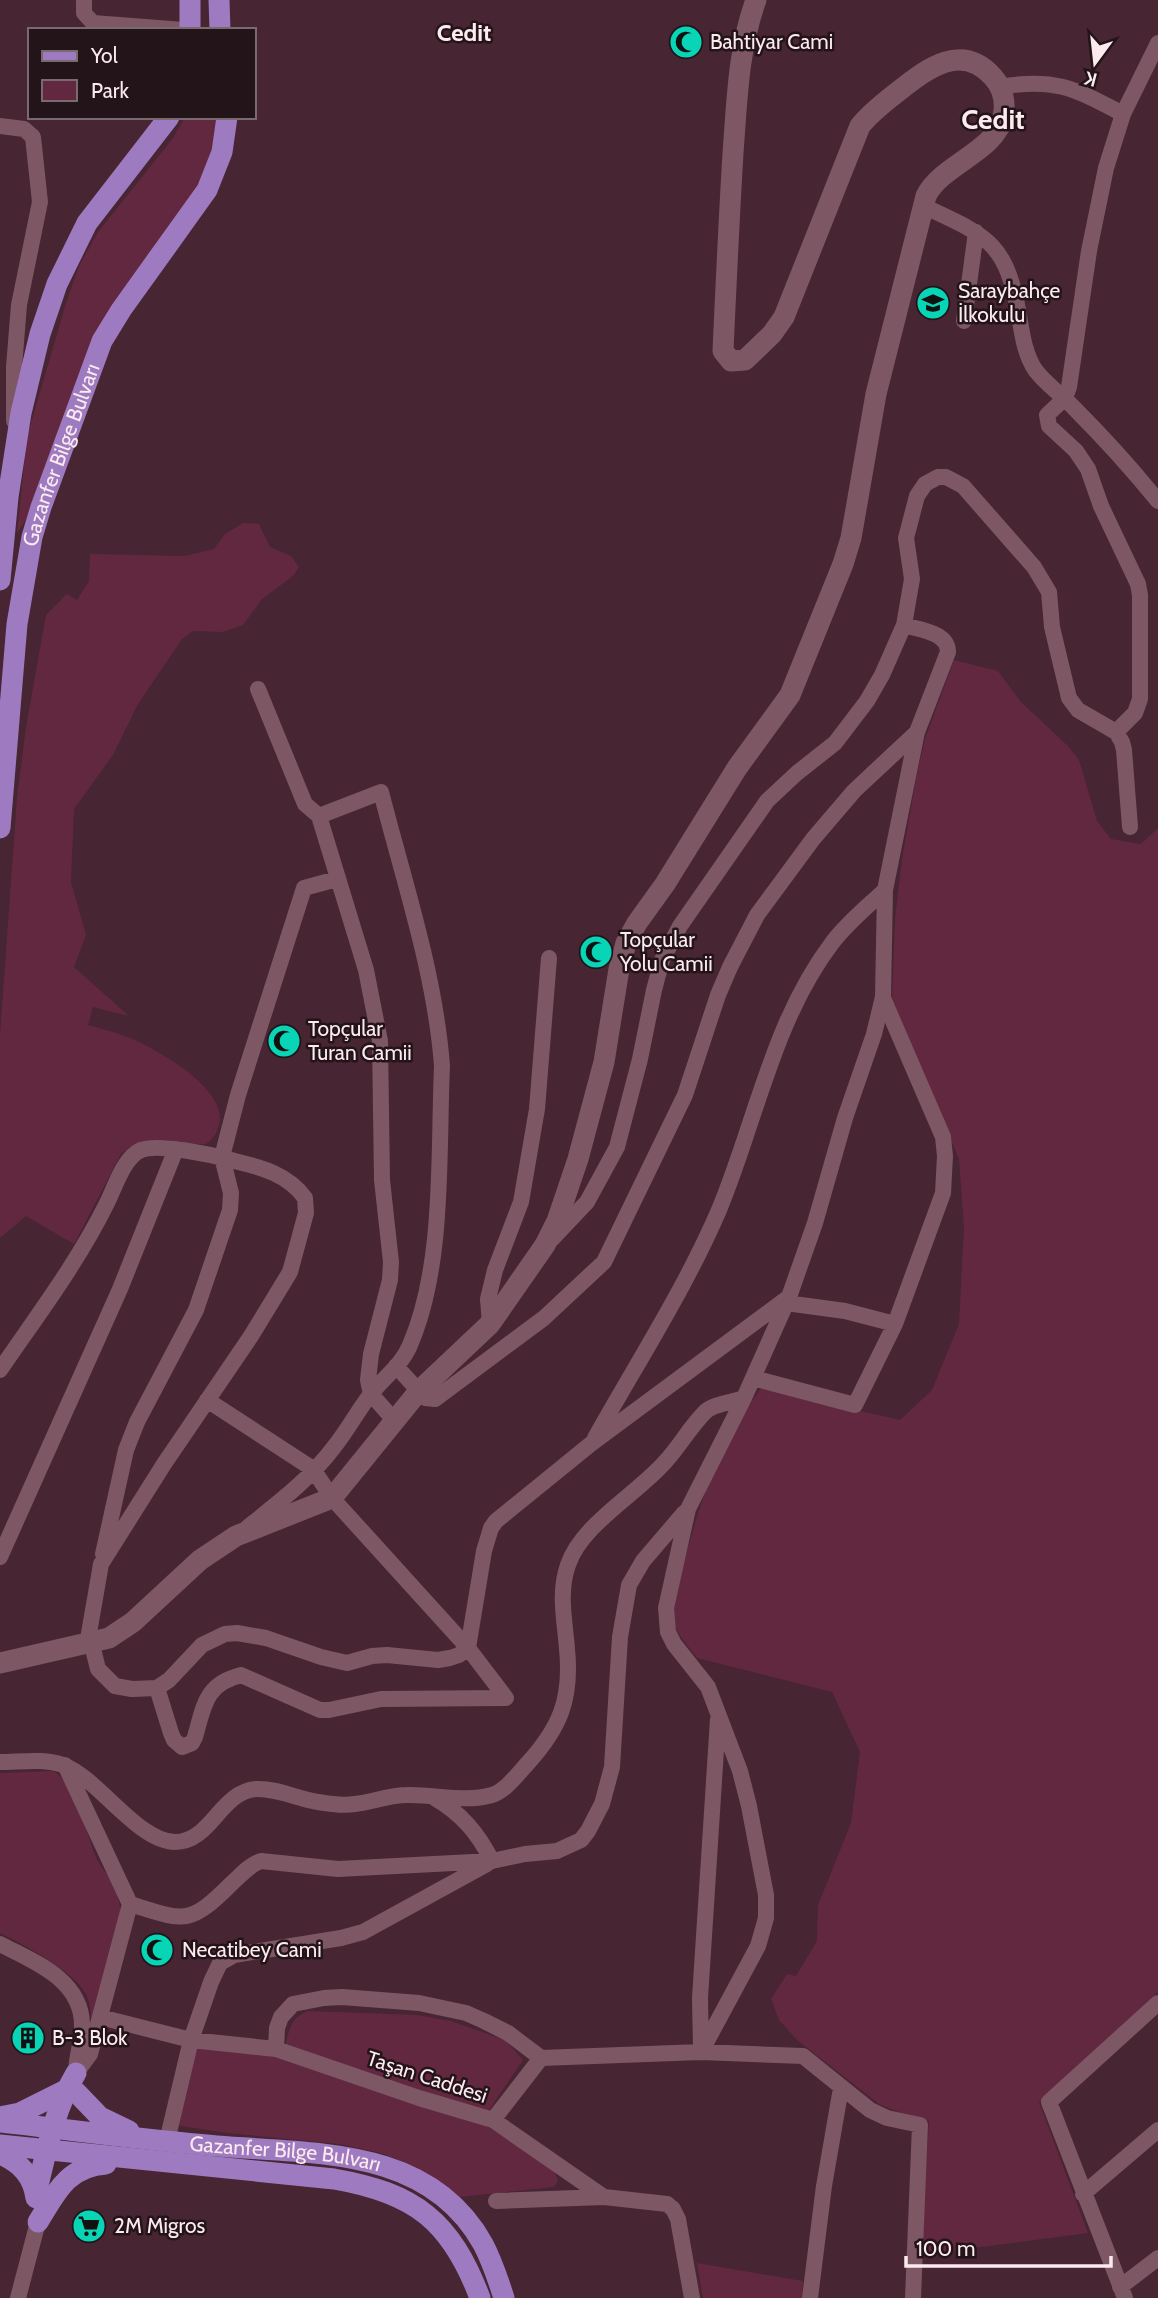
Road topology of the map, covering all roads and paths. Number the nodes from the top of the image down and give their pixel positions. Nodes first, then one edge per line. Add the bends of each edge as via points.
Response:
1 (84, 0) edge
2 (190, 0) edge
3 (219, 0) edge
4 (756, 0) edge
5 (158, 28) edge
6 (191, 28) edge
7 (220, 28) edge
8 (1158, 43) edge
9 (1000, 87) junction
10 (1123, 114) junction
11 (167, 119) edge
12 (227, 119) edge
13 (0, 126) edge
14 (923, 206) junction
15 (976, 232) junction
16 (964, 321) dead end
17 (26, 346) junction
18 (1065, 398) junction
19 (0, 474) edge
20 (8, 498) junction
21 (1158, 501) edge
22 (2, 549) edge
23 (0, 580) edge
24 (904, 625) junction
25 (258, 689) dead end
26 (917, 732) junction
27 (1116, 732) junction
28 (319, 816) junction
29 (1130, 827) dead end
30 (0, 828) edge
31 (337, 879) junction
32 (885, 891) junction
33 (549, 958) dead end
34 (883, 997) junction
35 (176, 1149) junction
36 (222, 1157) junction
37 (545, 1245) junction
38 (788, 1300) junction
39 (490, 1324) junction
40 (895, 1324) junction
41 (397, 1366) junction
42 (0, 1370) edge
43 (753, 1378) junction
44 (418, 1392) junction
45 (371, 1394) junction
46 (744, 1398) junction
47 (207, 1400) junction
48 (394, 1420) junction
49 (593, 1443) junction
50 (313, 1469) junction
51 (332, 1498) junction
52 (688, 1508) junction
53 (236, 1536) junction
54 (0, 1557) edge
55 (101, 1564) junction
56 (90, 1643) junction
57 (468, 1648) junction
58 (0, 1663) edge
59 (157, 1688) junction
60 (718, 1711) junction
61 (0, 1762) edge
62 (65, 1765) junction
63 (429, 1795) junction
64 (492, 1861) junction
65 (130, 1904) junction
66 (0, 1944) edge
67 (1158, 2003) edge
68 (100, 2017) junction
69 (191, 2040) junction
70 (276, 2049) junction
71 (701, 2052) junction
72 (541, 2058) junction
73 (73, 2085) junction
74 (841, 2088) junction
75 (0, 2120) edge
76 (494, 2120) junction
77 (61, 2129) junction
78 (1158, 2130) edge
79 (143, 2138) junction
80 (0, 2145) edge
81 (55, 2152) junction
82 (167, 2152) junction
83 (0, 2154) edge
84 (1083, 2194) junction
85 (44, 2196) junction
86 (604, 2197) junction
87 (496, 2201) dead end
88 (38, 2221) joint
89 (1158, 2258) edge
90 (1123, 2293) edge
91 (18, 2298) edge
92 (480, 2298) edge
93 (504, 2298) edge
94 (692, 2298) edge
95 (810, 2298) edge
96 (913, 2298) edge

1 - 5 street via 84,13 93,23
2 - 6 main road
3 - 7 main road
4 - 9 main road via 742,53 737,100 723,351 731,361 752,355 784,317 867,117 924,70 950,60 979,65
8 - 10 street
9 - 10 street via 1037,82 1055,85
9 - 14 main road via 1005,103 1000,127 934,182
10 - 18 street via 1095,214
11 - 17 main road, Gazanfer Bilge Bulvarı via 87,223
12 - 30 main road, Gazanfer Bilge Bulvarı via 222,152 207,190 102,341 36,521 17,624
13 - 17 street via 24,129 33,137 40,202 19,305
14 - 15 street
14 - 37 main road via 876,394 846,557 790,695 737,768 626,943 604,1062 578,1159
15 - 16 street
15 - 18 street via 1000,253 1006,267 1030,360
17 - 20 main road, Gazanfer Bilge Bulvarı
18 - 21 street
18 - 27 street via 1047,415 1049,426 1076,451 1088,470 1140,595 1140,699 1135,713
19 - 20 street
20 - 22 main road, Gazanfer Bilge Bulvarı
22 - 23 main road, Gazanfer Bilge Bulvarı
24 - 26 street via 948,643
24 - 27 street via 912,579 906,538 917,496 930,480 954,479 1047,586 1058,659 1073,705
24 - 37 street via 882,675 854,720 835,743 767,802 669,944 617,1147 587,1202
25 - 28 street via 305,804
26 - 32 street
26 - 44 street via 853,791 757,915 718,995 685,1095 604,1262 544,1318 435,1399
27 - 29 street via 1124,750
28 - 31 street
28 - 41 street via 381,792 431,985 440,1040 439,1182 432,1256 411,1344
31 - 36 street via 304,888
31 - 45 street via 366,970 380,1041 382,1180 391,1262 369,1368
32 - 34 street
32 - 49 street via 833,942 783,1029 703,1245
33 - 39 street via 537,1109 521,1202 488,1299
34 - 38 street via 816,1223
34 - 40 street via 943,1138 945,1156 943,1193
35 - 36 street
35 - 42 street via 150,1148 132,1156 78,1253
35 - 54 street via 120,1289
36 - 47 street via 284,1177 301,1192 306,1204 290,1272
36 - 55 street via 230,1210 196,1310 126,1450
37 - 39 main road
38 - 40 street
38 - 43 street
38 - 49 street
39 - 44 main road
40 - 43 street via 855,1405
41 - 44 street
41 - 45 street
43 - 46 street
44 - 48 main road
45 - 48 street
45 - 50 street via 333,1449
46 - 52 street
46 - 63 street via 706,1410 666,1462 578,1546 564,1578 566,1700 553,1733 540,1750 494,1795
47 - 50 street
47 - 55 street
48 - 51 main road
49 - 57 street via 491,1528
50 - 51 street
50 - 53 street
51 - 53 main road
51 - 57 street
52 - 60 street via 666,1608 668,1632 699,1673
52 - 64 street via 629,1585 620,1637 612,1767 594,1821 581,1840 568,1847
53 - 56 main road via 201,1560 121,1632
55 - 56 street
56 - 58 main road
56 - 59 street via 98,1669 116,1686
57 - 59 street via 460,1655 438,1660 387,1655 347,1664 248,1633 225,1634 193,1652
57 - 59 street via 506,1698 381,1699 320,1710 241,1675 213,1688 192,1743 182,1747 171,1733
60 - 71 street via 700,1998
60 - 71 street via 749,1806 766,1918 751,1961
61 - 62 street
62 - 63 street via 144,1828 171,1842 192,1838 246,1790 270,1789 315,1802 352,1805 393,1796
62 - 65 street
63 - 64 street via 467,1822
64 - 65 street via 338,1869 261,1861 193,1916 169,1916
64 - 69 street via 363,1932 225,1959 211,1982
65 - 68 street
66 - 73 street via 55,1975 76,1996 82,2022
67 - 84 street via 1049,2102
68 - 69 street, Taşan Caddesi
68 - 73 street via 90,2054
69 - 70 street, Taşan Caddesi
69 - 82 street
70 - 72 street via 276,2028 287,2009 307,2000 342,1997 419,2003 466,2013 508,2033
70 - 76 street, Taşan Caddesi
71 - 72 street
71 - 74 street via 803,2056
72 - 76 street
73 - 75 main road
73 - 77 main road
73 - 79 main road via 100,2117
74 - 95 street
74 - 96 street via 878,2115 920,2125
75 - 77 main road, Gazanfer Bilge Bulvarı
76 - 86 street, Taşan Caddesi
77 - 79 main road, Gazanfer Bilge Bulvarı
77 - 81 main road
78 - 84 street
79 - 82 main road, Gazanfer Bilge Bulvarı
80 - 81 main road
81 - 82 main road
81 - 85 main road
82 - 85 main road via 85,2167
82 - 92 main road, Gazanfer Bilge Bulvarı via 334,2179 397,2195 446,2233
82 - 93 main road, Gazanfer Bilge Bulvarı via 340,2155 405,2173 439,2194 469,2222 489,2255
83 - 85 main road via 26,2171
84 - 90 street
85 - 88 main road
86 - 87 street
86 - 94 street, Taşan Caddesi via 667,2204 673,2209
88 - 91 street
89 - 90 street

